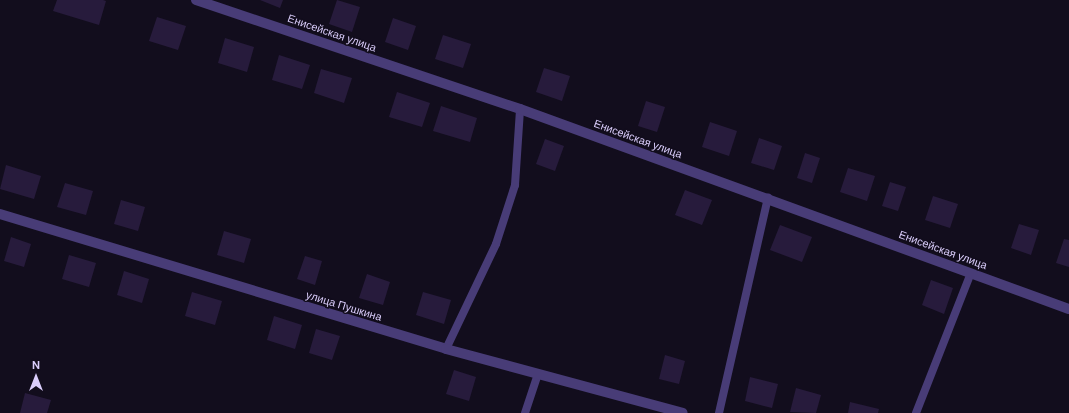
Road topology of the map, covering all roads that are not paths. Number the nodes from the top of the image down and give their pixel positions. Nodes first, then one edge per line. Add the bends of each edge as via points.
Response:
1 (196, 0) edge
2 (520, 109) junction
3 (768, 198) junction
4 (0, 214) edge
5 (971, 273) junction
6 (1069, 309) edge
7 (446, 349) junction
8 (538, 374) junction
9 (525, 413) edge
10 (684, 413) edge
11 (719, 413) edge
12 (916, 413) edge

1 - 2 street, Енисейская улица
2 - 3 street, Енисейская улица
2 - 7 lane via 514,185 501,229
3 - 5 street, Енисейская улица
3 - 11 lane
4 - 7 street, улица Пушкина
5 - 6 street, Енисейская улица
5 - 12 lane
7 - 8 street, улица Пушкина
8 - 9 lane
8 - 10 street, улица Пушкина

